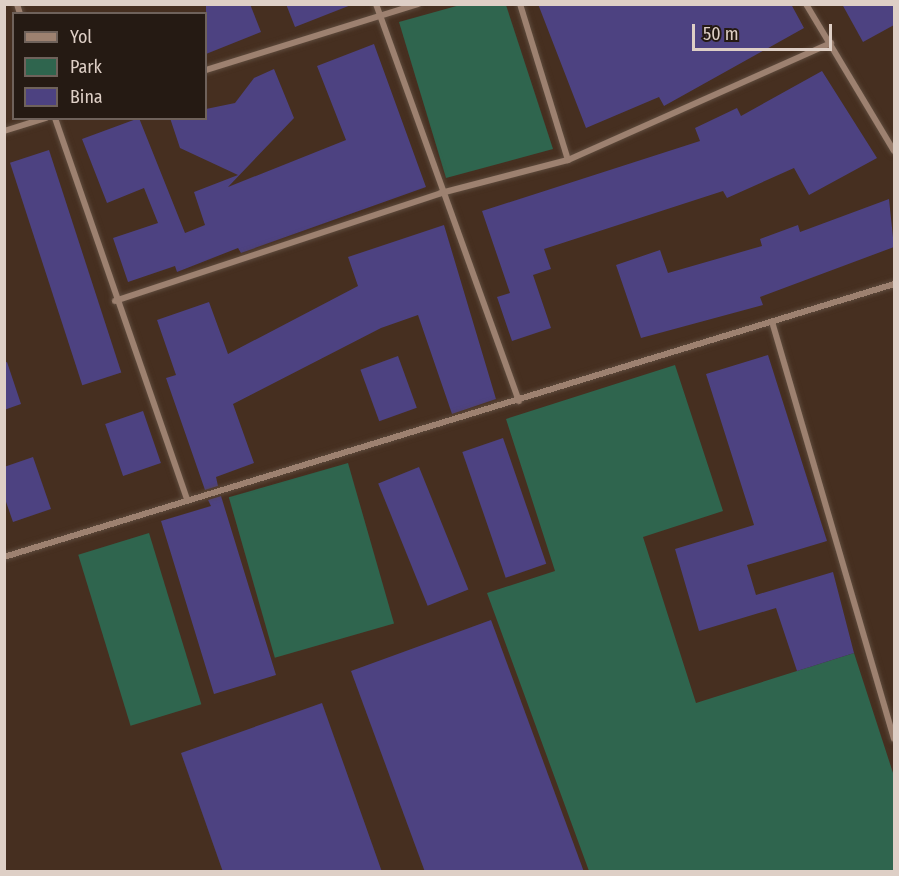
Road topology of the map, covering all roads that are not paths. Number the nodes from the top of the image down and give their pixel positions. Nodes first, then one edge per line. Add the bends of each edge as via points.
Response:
1 (376, 4) edge
2 (418, 4) edge
3 (520, 4) edge
4 (806, 4) edge
5 (380, 16) junction
6 (831, 43) junction
7 (207, 70) edge
8 (40, 120) edge
9 (56, 120) edge
10 (4, 131) edge
11 (894, 151) edge
12 (568, 160) junction
13 (441, 193) junction
14 (894, 284) edge
15 (115, 301) junction
16 (773, 325) junction
17 (519, 401) junction
18 (187, 500) junction
19 (4, 557) edge
20 (894, 740) edge

1 - 5 street
2 - 5 street
3 - 12 street
4 - 6 street
5 - 7 street
5 - 13 street
6 - 11 street
6 - 12 street
8 - 10 street
9 - 15 street
12 - 13 street
13 - 15 street
13 - 17 street
14 - 16 street
15 - 18 street
16 - 17 street
16 - 20 street
17 - 18 street
18 - 19 street

